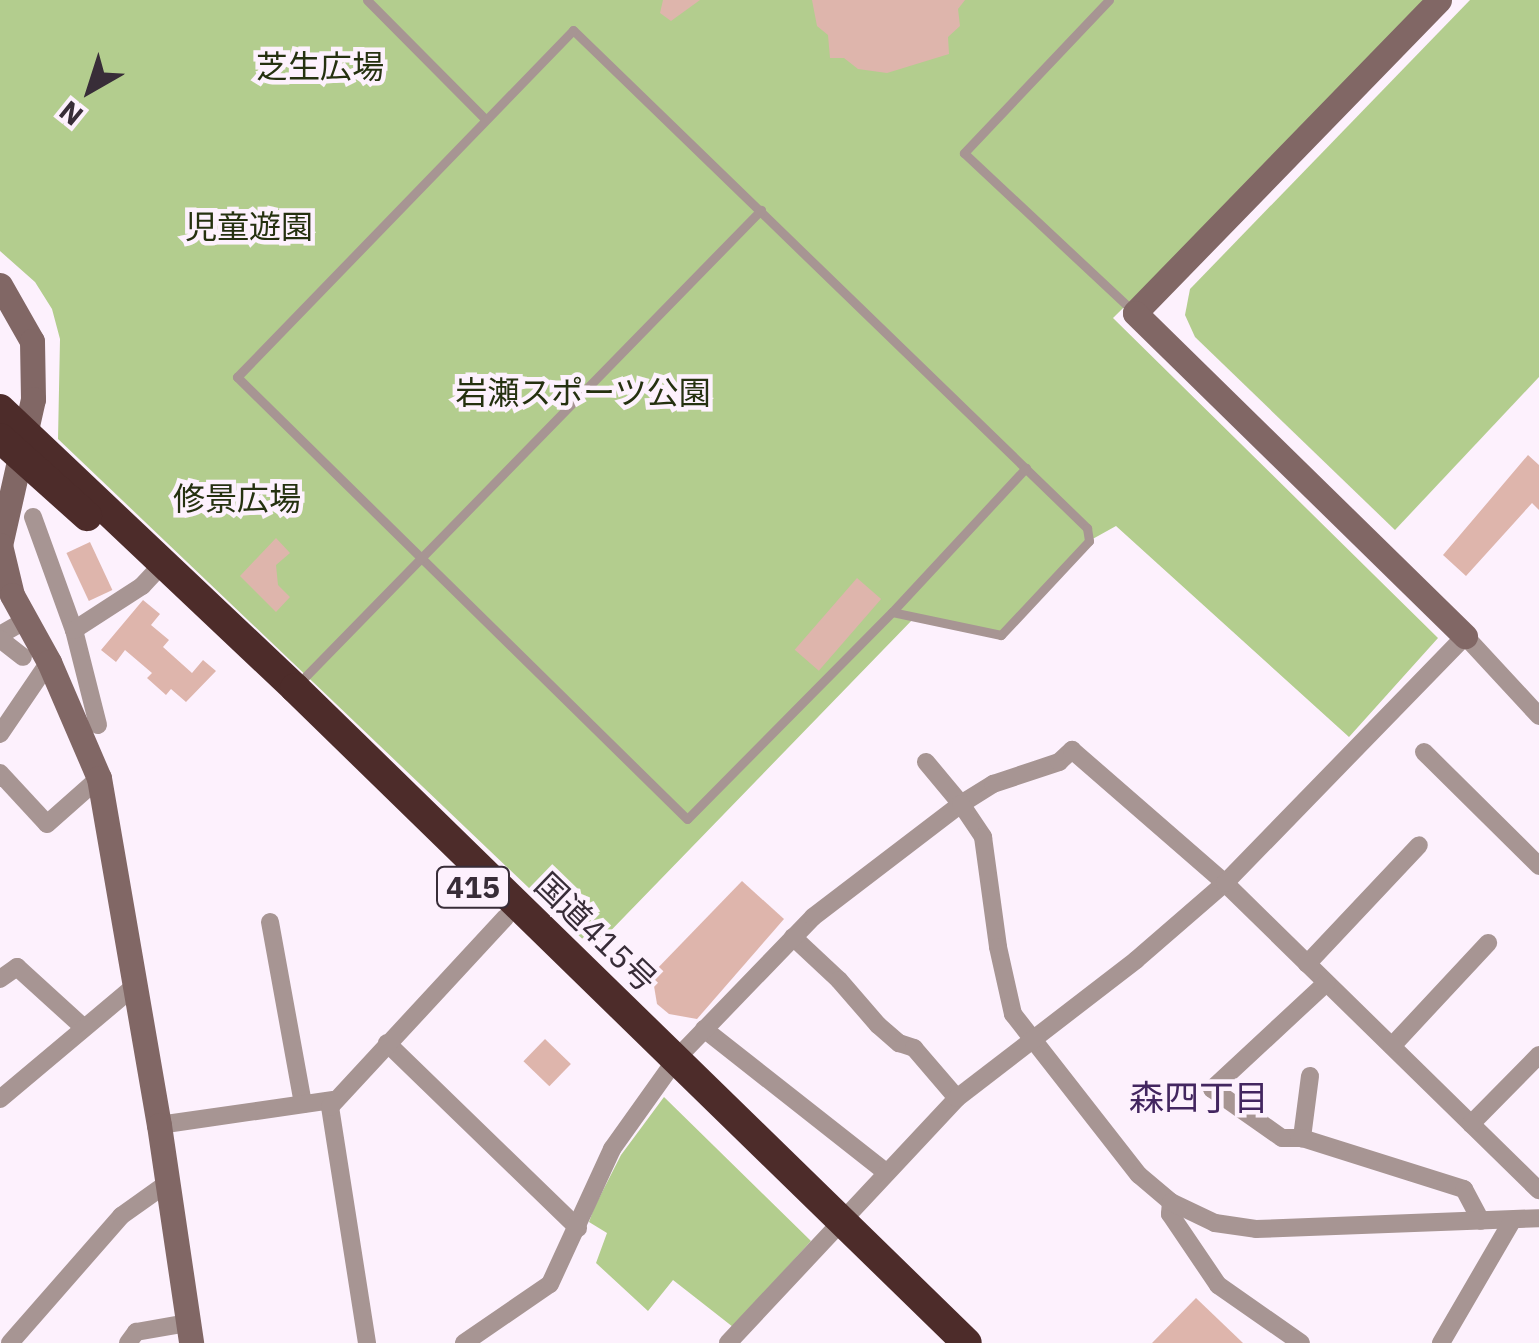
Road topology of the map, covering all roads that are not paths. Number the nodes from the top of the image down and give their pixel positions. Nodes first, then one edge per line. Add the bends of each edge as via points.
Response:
1 (367, 0) edge
2 (1109, 0) edge
3 (1439, 0) edge
4 (485, 119) junction
5 (762, 210) junction
6 (0, 285) edge
7 (1135, 313) junction
8 (0, 409) edge
9 (16, 441) edge
10 (1026, 468) junction
11 (33, 517) dead end
12 (419, 559) junction
13 (158, 569) junction
14 (892, 612) junction
15 (26, 620) junction
16 (74, 630) junction
17 (1464, 636) junction
18 (0, 637) edge
19 (23, 657) dead end
20 (49, 662) junction
21 (295, 688) junction
22 (1539, 716) edge
23 (98, 725) dead end
24 (0, 734) edge
25 (1424, 752) dead end
26 (926, 762) dead end
27 (0, 773) edge
28 (99, 778) junction
29 (961, 804) junction
30 (1419, 845) dead end
31 (1539, 866) edge
32 (1226, 883) junction
33 (505, 918) junction
34 (270, 922) dead end
35 (793, 937) junction
36 (1488, 944) dead end
37 (1307, 964) junction
38 (0, 980) edge
39 (1326, 983) junction
40 (136, 985) junction
41 (83, 1027) junction
42 (704, 1029) junction
43 (1032, 1038) junction
44 (387, 1043) junction
45 (1392, 1046) junction
46 (1539, 1055) edge
47 (670, 1066) junction
48 (1310, 1076) dead end
49 (957, 1098) junction
50 (0, 1099) edge
51 (333, 1100) junction
52 (303, 1104) junction
53 (1471, 1124) junction
54 (159, 1125) junction
55 (1302, 1138) junction
56 (886, 1172) junction
57 (166, 1184) junction
58 (1539, 1190) edge
59 (1170, 1202) junction
60 (1539, 1218) edge
61 (1481, 1221) junction
62 (1512, 1221) junction
63 (835, 1227) junction
64 (578, 1228) junction
65 (189, 1333) edge
66 (10, 1343) edge
67 (128, 1343) edge
68 (366, 1343) edge
69 (464, 1343) edge
70 (728, 1343) edge
71 (940, 1343) edge
72 (967, 1343) edge
73 (1301, 1343) edge
74 (1441, 1343) edge

1 - 4 lane
2 - 7 lane via 964,154
3 - 7 street
4 - 5 lane via 573,30
4 - 12 lane via 237,377
5 - 10 lane
5 - 12 lane
6 - 9 street via 32,341 34,399
7 - 17 street
8 - 9 highway, 国道415号 / 415
9 - 13 highway, 国道415号 / 415
9 - 15 street via 0,544
10 - 14 lane
10 - 14 lane via 1087,528 1084,548 1001,635
11 - 16 street
12 - 14 lane via 686,819
12 - 21 lane
13 - 16 street
13 - 21 highway, 国道415号 / 415
13 - 33 highway, 国道415号 / 415
15 - 18 street
15 - 20 street
16 - 23 street
17 - 22 street
17 - 32 street
18 - 19 street
20 - 24 street
20 - 28 street
21 - 47 highway, 国道415号 / 415
25 - 31 street
26 - 29 street
27 - 28 street via 46,824
28 - 40 street
29 - 32 street via 993,784 1059,762 1072,750
29 - 35 street
29 - 43 street via 982,837 1014,1014
30 - 37 street
32 - 37 street
32 - 43 street
33 - 44 street
33 - 47 highway, 国道415号 / 415
34 - 52 street
35 - 42 street
35 - 49 street via 878,1025 914,1048
36 - 45 street
37 - 39 street
38 - 41 street via 18,967
39 - 45 street
39 - 55 street via 1212,1090 1282,1138
40 - 41 street
40 - 54 street
41 - 50 street
42 - 47 street
42 - 56 street
43 - 49 street
43 - 59 street via 1139,1174
44 - 51 street
44 - 64 street
45 - 53 street
46 - 53 street
47 - 63 highway, 国道415号 / 415
47 - 64 street via 612,1150
48 - 55 street
49 - 56 street
51 - 52 street
51 - 68 street
52 - 54 street
53 - 58 street
54 - 57 street
55 - 61 street via 1464,1189
56 - 63 street
57 - 65 street
57 - 66 street via 121,1216
59 - 61 street via 1214,1223 1256,1229
59 - 73 street via 1170,1214 1218,1284
60 - 62 street
61 - 62 street
62 - 74 street
63 - 70 street
63 - 71 highway, 国道415号 / 415
63 - 72 highway, 国道415号 / 415
64 - 69 street via 550,1284
65 - 67 street via 136,1332

